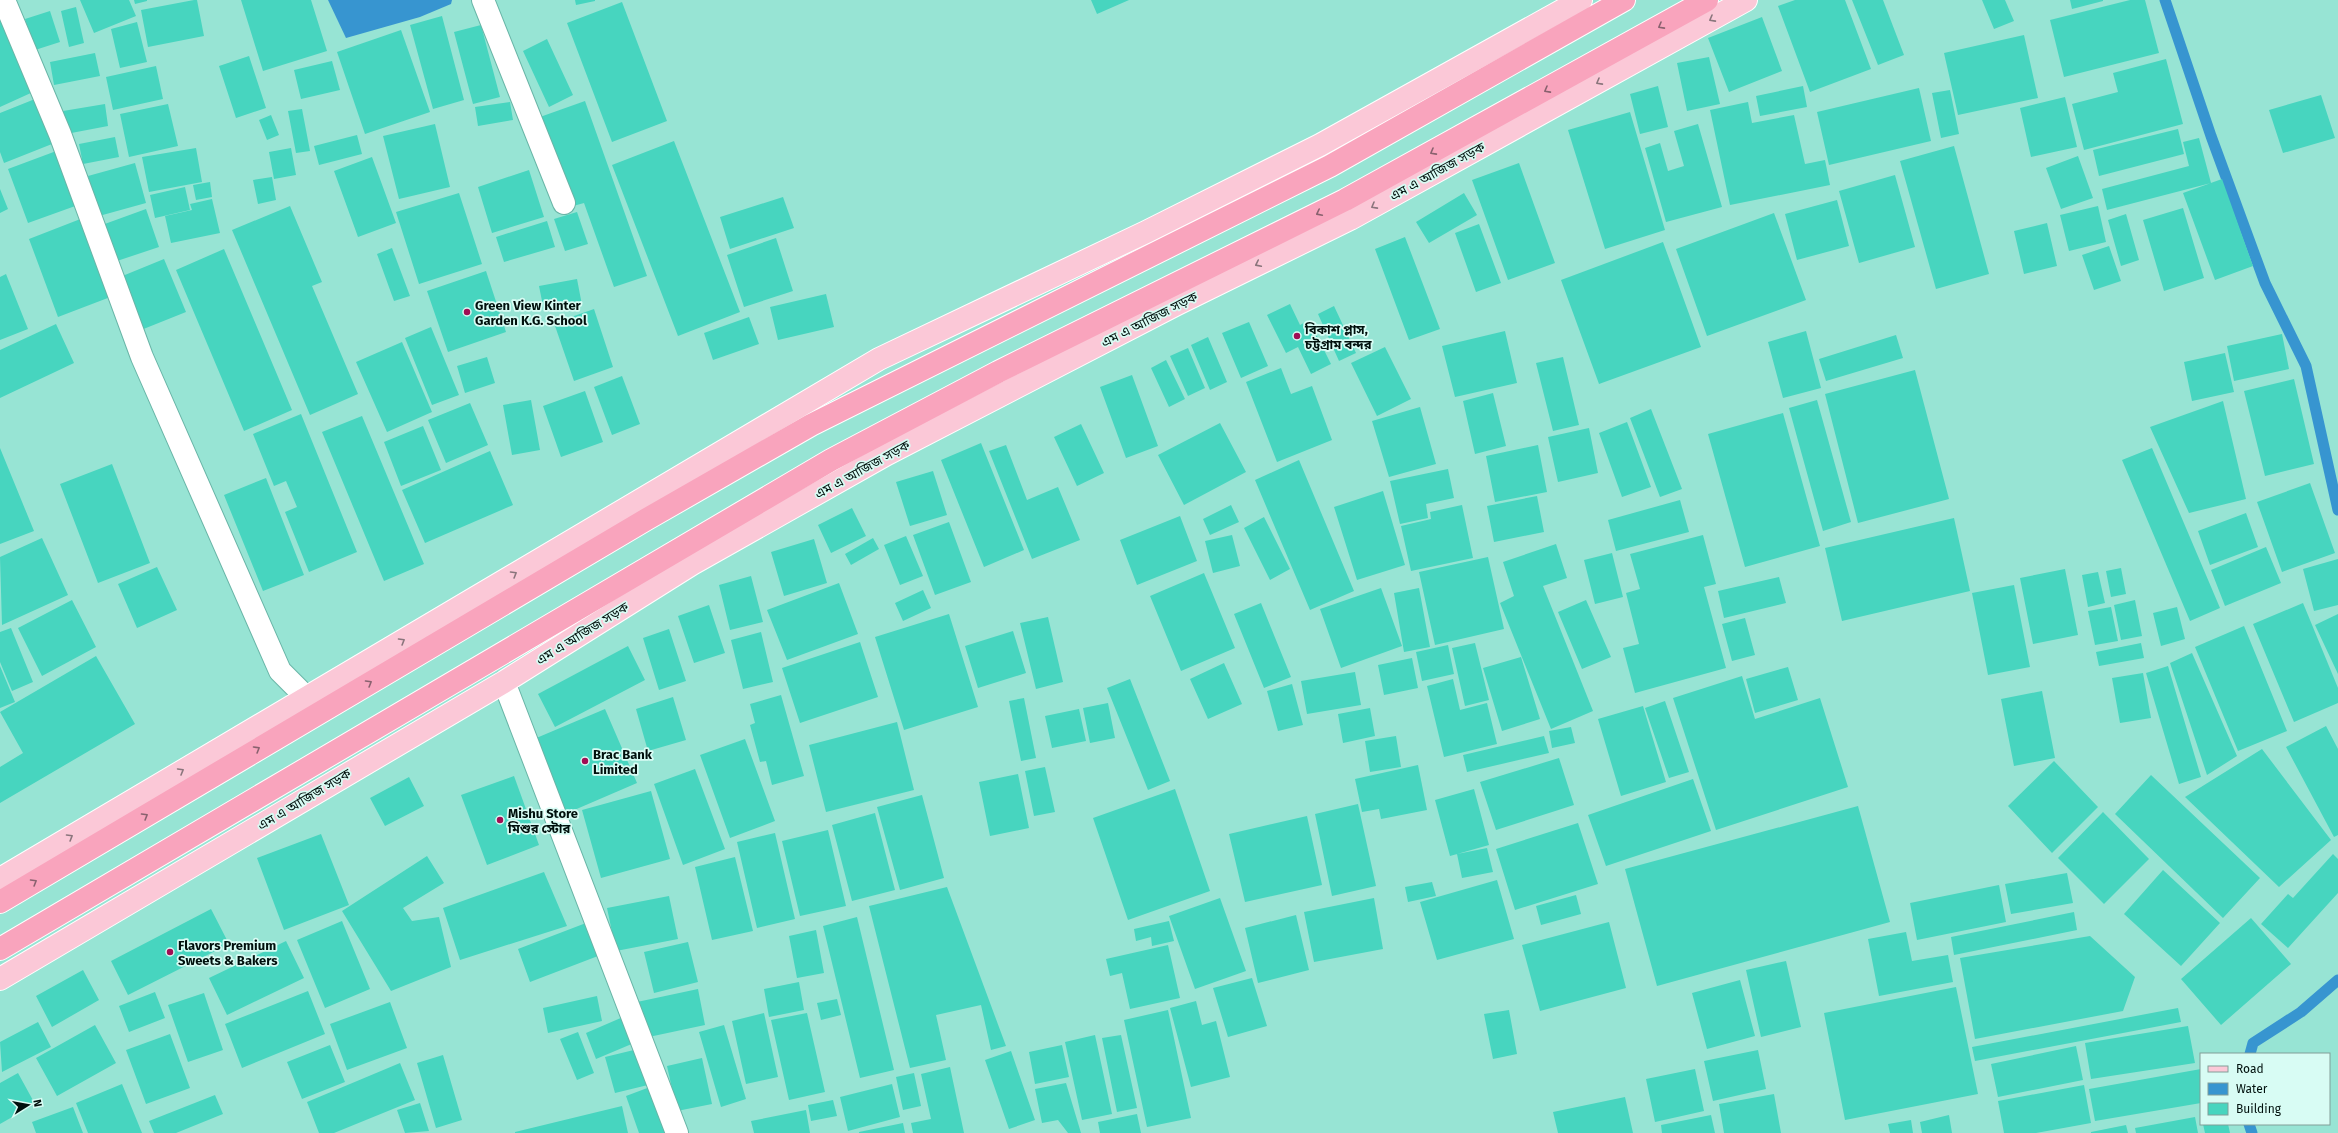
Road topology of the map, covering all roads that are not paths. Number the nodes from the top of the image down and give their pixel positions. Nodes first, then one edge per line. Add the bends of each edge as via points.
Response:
1 (4, 0) edge
2 (483, 0) edge
3 (1581, 0) edge
4 (1624, 0) edge
5 (1707, 0) edge
6 (1746, 0) edge
7 (564, 203) dead end
8 (504, 682) junction
9 (306, 697) junction
10 (0, 879) edge
11 (0, 902) edge
12 (0, 949) edge
13 (0, 979) edge
14 (677, 1133) edge

1 - 9 street via 60,134 142,357 280,671
2 - 7 street
9 -> 3 main road via 879,359 1146,232 1320,145
11 -> 4 highway via 647,519 811,425 1330,166
5 -> 12 highway via 1345,200 998,372 831,460
6 -> 8 main road, এম এ আজিজ সড়ক via 1350,219 1177,304 887,454 692,564
8 - 13 main road, এম এ আজিজ সড়ক
8 - 14 street
10 -> 9 main road

